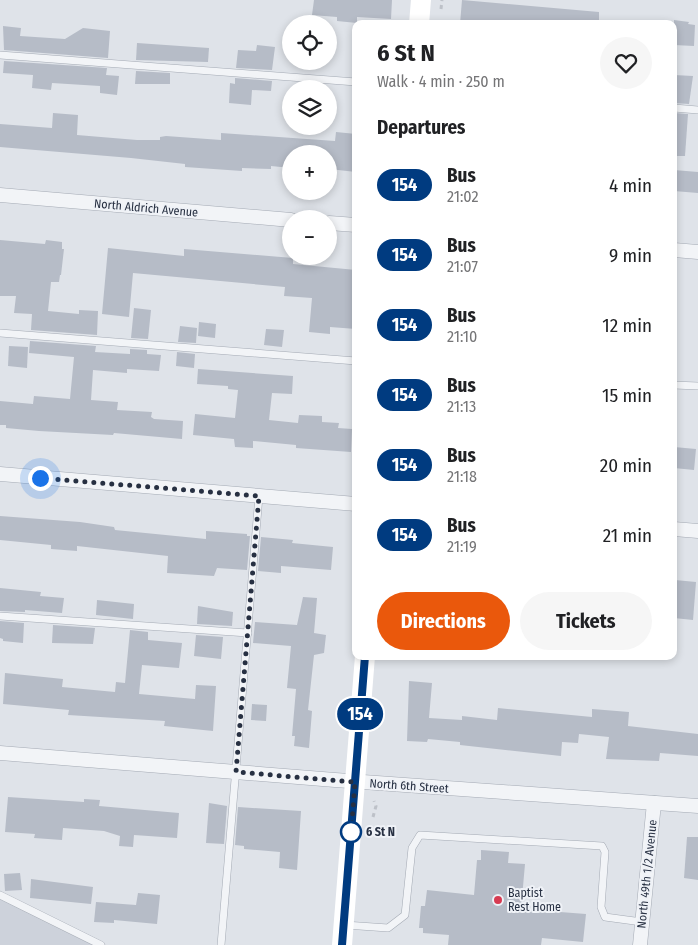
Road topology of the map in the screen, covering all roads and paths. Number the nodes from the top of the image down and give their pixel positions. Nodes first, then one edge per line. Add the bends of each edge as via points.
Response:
1 (421, 0) edge
2 (419, 20) edge
3 (0, 55) edge
4 (352, 82) edge
5 (677, 108) edge
6 (698, 110) edge
7 (0, 195) edge
8 (282, 219) edge
9 (337, 224) edge
10 (352, 225) edge
11 (677, 250) edge
12 (698, 252) edge
13 (0, 333) edge
14 (352, 361) edge
15 (677, 385) edge
16 (698, 386) edge
17 (0, 474) edge
18 (259, 496) junction
19 (352, 504) edge
20 (677, 529) edge
21 (698, 531) edge
22 (0, 616) edge
23 (248, 633) junction
24 (365, 660) edge
25 (0, 753) edge
26 (236, 772) junction
27 (355, 782) junction
28 (654, 803) junction
29 (698, 806) edge
30 (0, 895) edge
31 (642, 922) junction
32 (344, 925) junction
33 (102, 945) edge
34 (221, 945) edge
35 (342, 945) edge
36 (640, 945) edge

1 - 2 street
3 - 4 lane
5 - 6 lane
7 - 8 street, North Aldrich Avenue
9 - 10 street
11 - 12 street
13 - 14 lane
15 - 16 lane
17 - 18 street
18 - 19 street
18 - 23 lane
20 - 21 street
22 - 23 lane
23 - 26 lane
24 - 27 street
25 - 26 street, North 6th Street
26 - 27 street, North 6th Street
26 - 34 lane
27 - 28 street, North 6th Street
27 - 32 street
28 - 29 street, North 6th Street
28 - 31 street, North 49th 1/2 Avenue
30 - 33 lane
31 - 32 lane via 605,917 601,907 605,852 602,846 420,835 412,848 405,915 388,928
31 - 36 street, North 49th 1/2 Avenue
32 - 35 street

